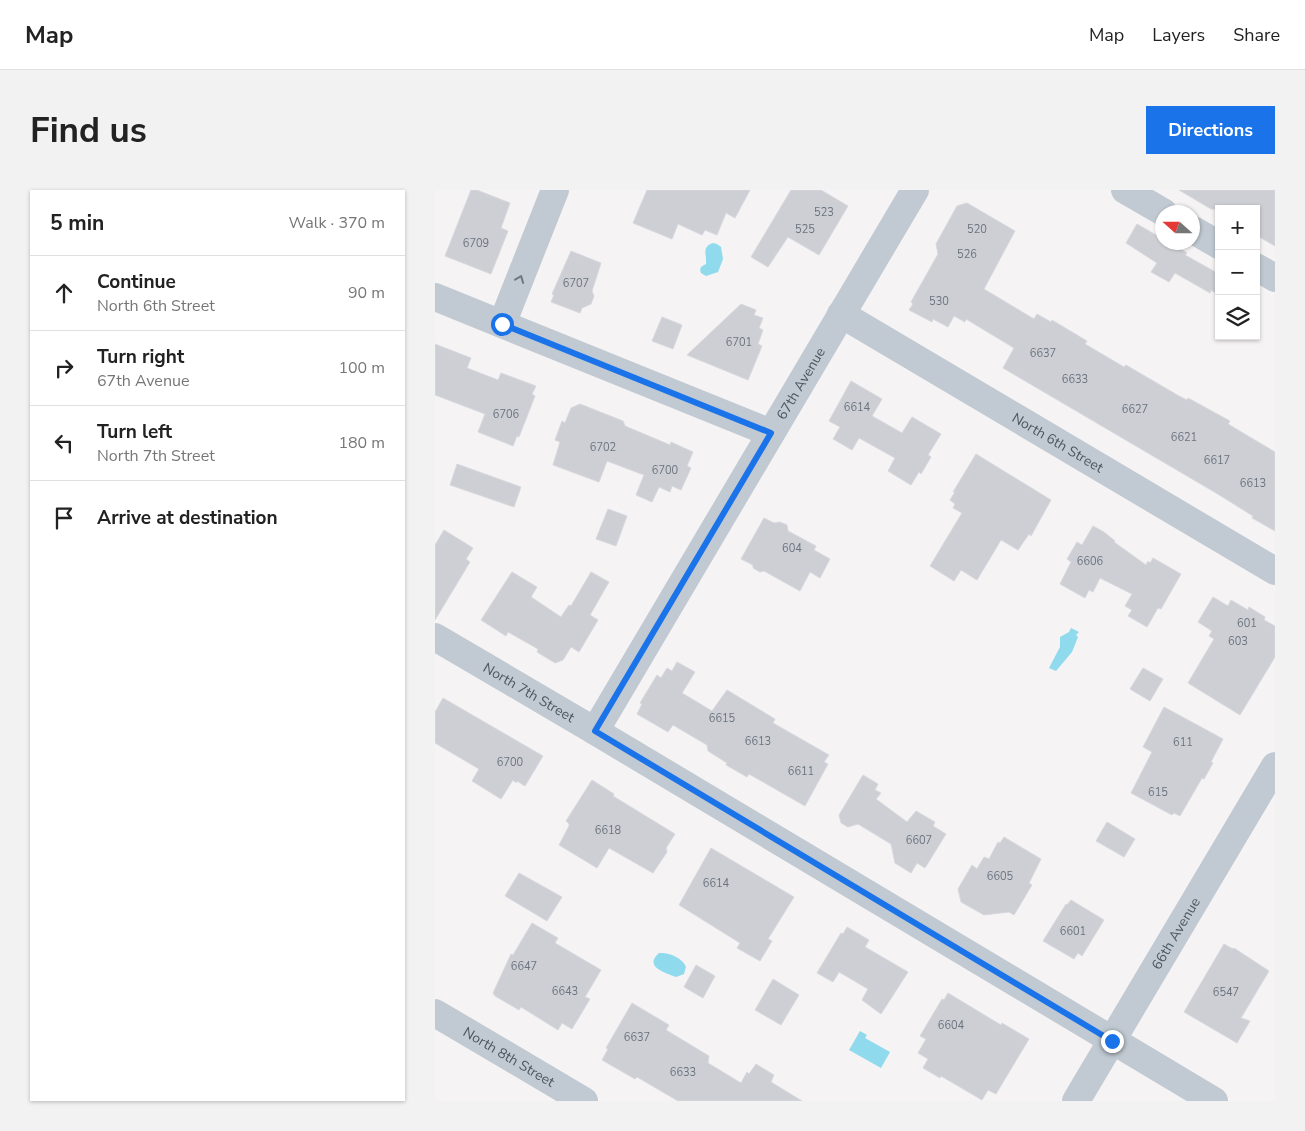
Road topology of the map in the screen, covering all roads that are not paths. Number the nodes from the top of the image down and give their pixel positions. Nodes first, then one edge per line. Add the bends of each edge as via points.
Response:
1 (555, 190) edge
2 (915, 190) edge
3 (1125, 190) edge
4 (1155, 207) edge
5 (1200, 234) edge
6 (1215, 243) edge
7 (1260, 269) edge
8 (1275, 278) edge
9 (435, 297) edge
10 (841, 314) junction
11 (502, 324) junction
12 (771, 433) junction
13 (1275, 571) edge
14 (435, 638) edge
15 (595, 731) junction
16 (1275, 766) edge
17 (435, 1013) edge
18 (1112, 1041) junction
19 (552, 1093) edge
20 (584, 1101) edge
21 (1076, 1101) edge
22 (1214, 1101) edge

11 -> 1 street
2 - 10 street, 67th Avenue
3 - 4 street
5 - 6 street
7 - 8 street
9 - 11 street
10 - 12 street, 67th Avenue
10 - 13 street, North 6th Street
11 - 12 street
12 - 15 street, 67th Avenue
14 - 15 street, North 7th Street
15 - 18 street, North 7th Street
16 - 18 street, 66th Avenue
17 - 19 street, North 8th Street
18 - 21 street, 66th Avenue
18 - 22 street, North 7th Street
19 - 20 street, North 8th Street

